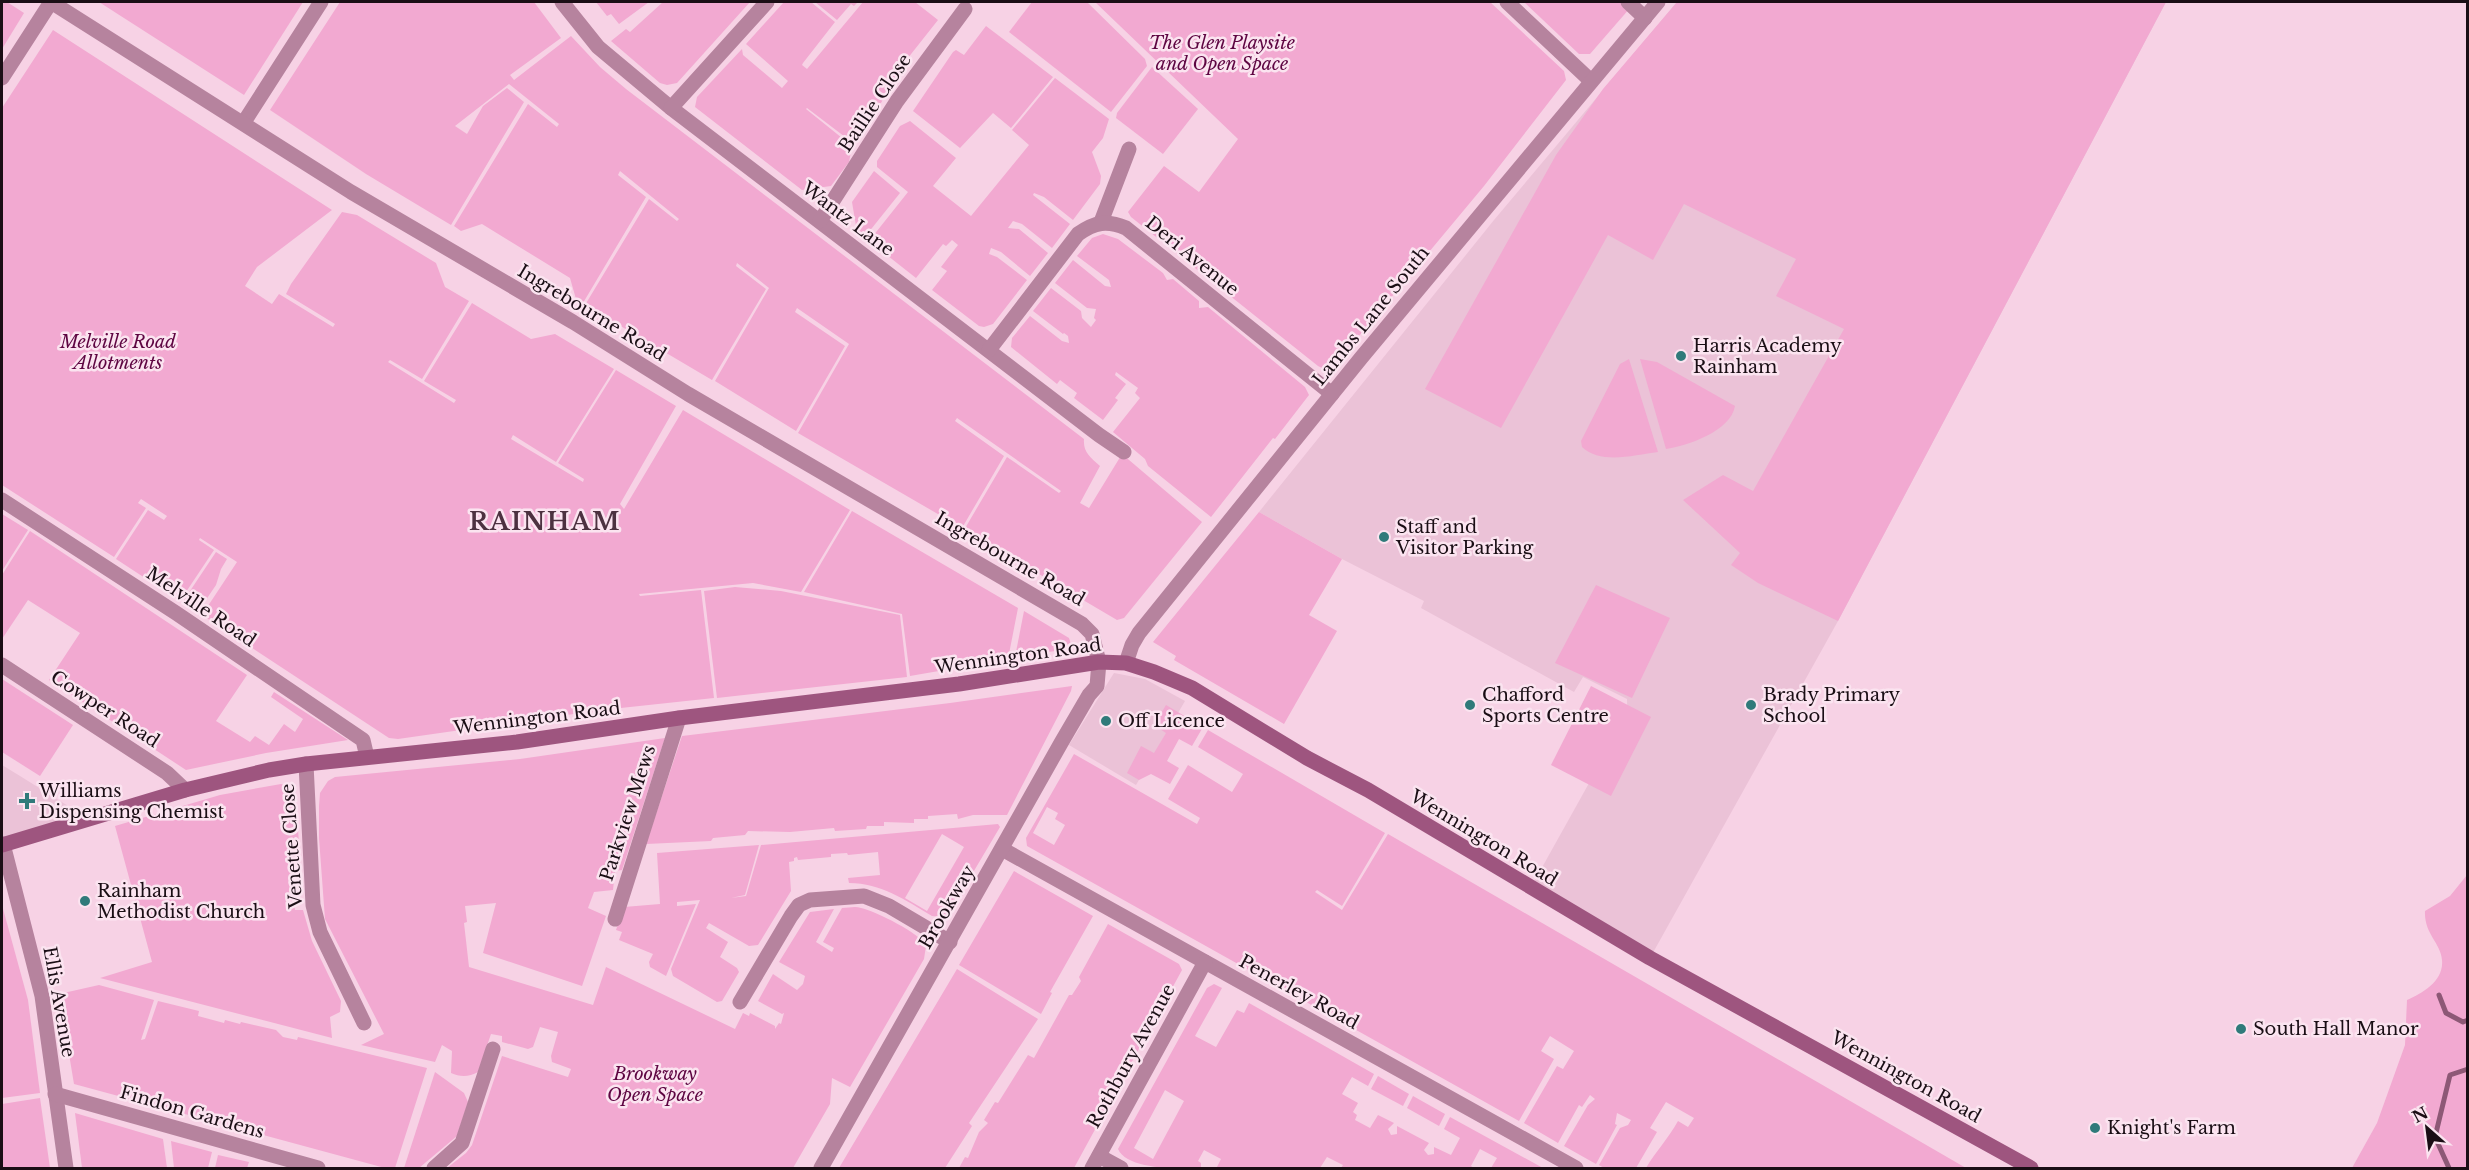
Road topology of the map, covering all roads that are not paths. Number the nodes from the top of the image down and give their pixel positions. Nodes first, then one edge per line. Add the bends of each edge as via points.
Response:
1 (51, 2) edge
2 (321, 2) edge
3 (562, 2) edge
4 (767, 2) edge
5 (1507, 2) edge
6 (1628, 2) edge
7 (1658, 2) edge
8 (965, 9) dead end
9 (1645, 18) junction
10 (2, 78) edge
11 (1591, 81) junction
12 (670, 108) junction
13 (244, 122) junction
14 (1129, 149) dead end
15 (820, 221) junction
16 (1101, 222) junction
17 (989, 350) junction
18 (1332, 394) junction
19 (1125, 452) dead end
20 (2, 500) edge
21 (1099, 662) junction
22 (1126, 663) junction
23 (2, 665) edge
24 (679, 718) junction
25 (368, 757) junction
26 (306, 764) junction
27 (184, 790) junction
28 (2, 845) edge
29 (1002, 849) junction
30 (615, 919) dead end
31 (950, 942) junction
32 (1205, 962) junction
33 (740, 1002) dead end
34 (364, 1023) dead end
35 (493, 1049) dead end
36 (55, 1094) junction
37 (1095, 1162) edge
38 (2022, 1166) edge
39 (66, 1168) edge
40 (318, 1168) edge
41 (435, 1168) edge
42 (821, 1168) edge
43 (1121, 1168) edge
44 (1576, 1168) edge

1 - 10 street
1 - 13 street, Ingrebourne Road
2 - 13 street
3 - 12 street, Wantz Lane via 598,47
4 - 12 street
5 - 11 street
6 - 9 street
7 - 9 street, Lambs Lane South
8 - 15 street, Baillie Close via 897,101
9 - 11 street, Lambs Lane South
11 - 18 street, Lambs Lane South
12 - 15 street, Wantz Lane
13 - 21 street, Ingrebourne Road via 351,192 688,394 1082,624 1092,634
14 - 16 street
15 - 17 street, Wantz Lane
16 - 17 street via 1078,234
16 - 18 street, Deri Avenue via 1126,228
17 - 19 street, Wantz Lane
18 - 22 street, Lambs Lane South via 1139,633
20 - 25 street, Melville Road via 363,740
21 - 22 main road, Wennington Road
21 - 24 main road, Wennington Road via 920,690
21 - 29 street, Brookway via 1097,686
22 - 38 main road, Wennington Road via 1192,688 1650,958
23 - 27 street, Cowper Road via 167,773
24 - 25 main road, Wennington Road via 517,742
24 - 30 street, Parkview Mews
25 - 26 main road, Wennington Road
26 - 27 main road, Wennington Road
26 - 34 street, Venette Close via 313,905 320,932
27 - 28 main road, Wennington Road
28 - 36 street, Ellis Avenue via 42,996
29 - 31 street, Brookway
29 - 32 street, Penerley Road
31 - 33 street via 864,896 810,900 799,905 791,916
31 - 42 street, Brookway
32 - 37 street, Rothbury Avenue
32 - 44 street, Penerley Road
35 - 41 street via 462,1143
36 - 39 street, Ellis Avenue
36 - 40 street, Findon Gardens
37 - 43 street

